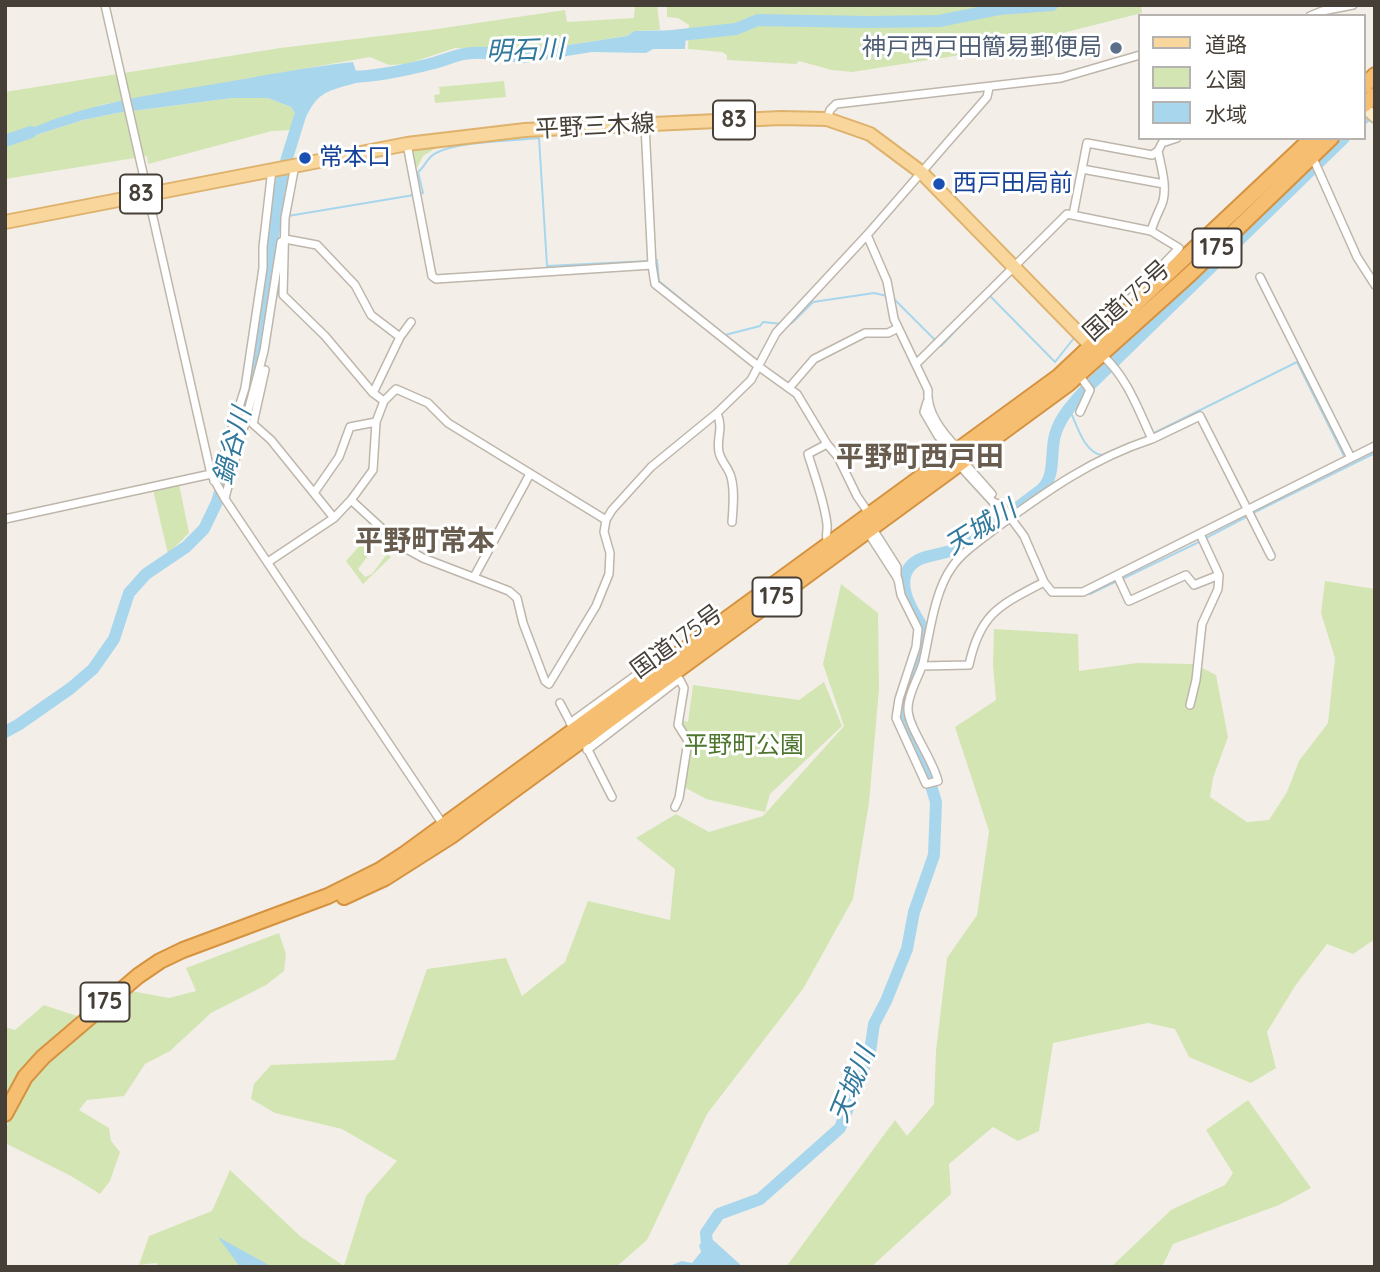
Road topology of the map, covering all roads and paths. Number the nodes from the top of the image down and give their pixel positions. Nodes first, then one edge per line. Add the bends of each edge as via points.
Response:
1 (105, 5) edge
2 (1353, 5) edge
3 (1315, 14) edge
4 (1138, 56) edge
5 (989, 88) junction
6 (827, 119) junction
7 (645, 125) junction
8 (1171, 140) edge
9 (1310, 140) edge
10 (1329, 140) edge
11 (407, 144) junction
12 (1158, 151) junction
13 (1312, 156) junction
14 (293, 164) junction
15 (274, 168) junction
16 (1082, 169) junction
17 (921, 172) junction
18 (1164, 184) junction
19 (148, 193) junction
20 (1073, 215) junction
21 (5, 222) edge
22 (1151, 231) junction
23 (866, 235) junction
24 (285, 239) junction
25 (652, 265) junction
26 (1014, 267) junction
27 (1260, 277) dead end
28 (1375, 285) edge
29 (1134, 305) junction
30 (411, 322) dead end
31 (898, 328) junction
32 (400, 337) junction
33 (251, 348) junction
34 (264, 351) junction
35 (1096, 351) junction
36 (916, 363) junction
37 (758, 366) junction
38 (1079, 375) junction
39 (789, 387) junction
40 (373, 393) junction
41 (384, 401) junction
42 (1080, 412) dead end
43 (717, 413) junction
44 (376, 422) junction
45 (1152, 439) junction
46 (827, 444) junction
47 (1375, 446) edge
48 (959, 458) junction
49 (1351, 458) junction
50 (844, 469) junction
51 (530, 474) junction
52 (212, 478) junction
53 (314, 493) junction
54 (225, 499) junction
55 (351, 500) junction
56 (1249, 510) junction
57 (865, 512) junction
58 (1011, 517) junction
59 (334, 518) junction
60 (5, 519) edge
61 (606, 520) junction
62 (732, 522) dead end
63 (872, 533) junction
64 (1200, 534) junction
65 (829, 545) junction
66 (1271, 556) dead end
67 (268, 562) junction
68 (1117, 575) junction
69 (1219, 575) junction
70 (474, 577) junction
71 (1044, 582) junction
72 (916, 646) junction
73 (926, 648) junction
74 (922, 666) junction
75 (675, 671) junction
76 (561, 703) dead end
77 (1190, 705) dead end
78 (579, 736) junction
79 (612, 797) dead end
80 (675, 807) dead end
81 (447, 831) junction
82 (5, 1114) edge

1 - 19 street
2 - 3 street
4 - 5 street via 1061,78
5 - 6 street via 836,104
5 - 17 street via 987,97
6 - 7 main road, 平野三木線 / 83
6 - 17 main road, 平野三木線 / 83 via 870,134
7 - 11 main road, 平野三木線 / 83 via 525,130
7 - 25 street
8 - 12 street via 1162,143
9 - 29 highway, 国道175号 / 175
10 - 13 highway, 国道175号 / 175
11 - 14 main road, 平野三木線 / 83
11 - 25 street via 436,279
12 - 16 street via 1152,155 1087,143
12 - 18 street
13 - 28 street via 1357,257
13 - 35 highway, 国道175号 / 175 via 1190,274
14 - 15 main road, 平野三木線 / 83
14 - 24 street
15 - 19 main road, 平野三木線 / 83
15 - 33 street
16 - 18 street
16 - 20 street
17 - 23 street
17 - 26 main road, 平野三木線 / 83
18 - 22 street via 1163,202
19 - 21 main road, 平野三木線 / 83
19 - 52 street
20 - 22 street
20 - 26 street via 1067,214
22 - 29 street via 1179,248 1130,299
23 - 31 street via 887,281
23 - 37 street via 776,333
24 - 32 street via 317,245 355,285 371,315
24 - 34 street
24 - 40 street via 283,295
25 - 37 street via 655,284
26 - 35 main road, 平野三木線 / 83
26 - 36 street
27 - 49 street
29 - 35 highway, 国道175号 / 175
30 - 32 street
31 - 36 street
31 - 39 street via 888,333 865,332 814,359
32 - 40 street
33 - 34 street
33 - 52 street via 245,388 219,471
34 - 53 street via 267,362 253,424
34 - 54 street
35 - 38 highway, 国道175号 / 175
35 - 45 street via 1115,366
35 - 48 highway, 国道175号 / 175
36 - 48 street via 928,390 927,402
37 - 39 street
37 - 43 street via 751,380
38 - 42 street via 1090,390
38 - 48 highway, 国道175号 / 175
39 - 46 street
40 - 41 street
41 - 44 street
41 - 51 street via 396,389 428,404 448,423
43 - 61 street via 651,467
43 - 62 street via 722,424 718,449 731,474
44 - 53 street via 350,427 339,457
44 - 55 street via 373,470
45 - 56 street via 1200,416
45 - 58 street via 1056,484
46 - 50 street
46 - 65 street via 808,454 823,499
47 - 49 street
48 - 57 highway, 国道175号 / 175
48 - 58 street via 993,502
48 - 63 highway, 国道175号 / 175
49 - 56 street
50 - 57 street
50 - 57 street via 844,480
51 - 61 street
51 - 70 street
52 - 54 street
52 - 60 street
53 - 59 street
54 - 67 street
55 - 59 street
55 - 70 street via 401,546
56 - 64 street
56 - 66 street
57 - 65 highway, 国道175号 / 175
58 - 71 street
58 - 73 street via 952,567 936,604
59 - 67 street
61 - 70 street via 609,574 596,606 549,684 517,598
63 - 72 street via 898,579 918,629
63 - 75 highway, 国道175号 / 175
64 - 68 street
64 - 69 street
65 - 75 highway, 国道175号 / 175
67 - 81 street
68 - 69 street via 1129,601 1186,575 1194,586
68 - 71 street via 1083,592 1052,592
69 - 77 street via 1218,589 1202,624
71 - 74 street via 1002,604 988,617 974,642 970,665
72 - 73 street
72 - 74 street via 896,718 926,784 938,781 907,706
73 - 74 street
75 - 78 highway, 国道175号 / 175
75 - 78 street via 665,654
75 - 80 street via 684,688 678,725 688,741
76 - 78 street
78 - 79 street
78 - 81 highway, 国道175号 / 175
81 - 82 highway, 国道175号 / 175 via 363,890 160,961 43,1057 25,1077

